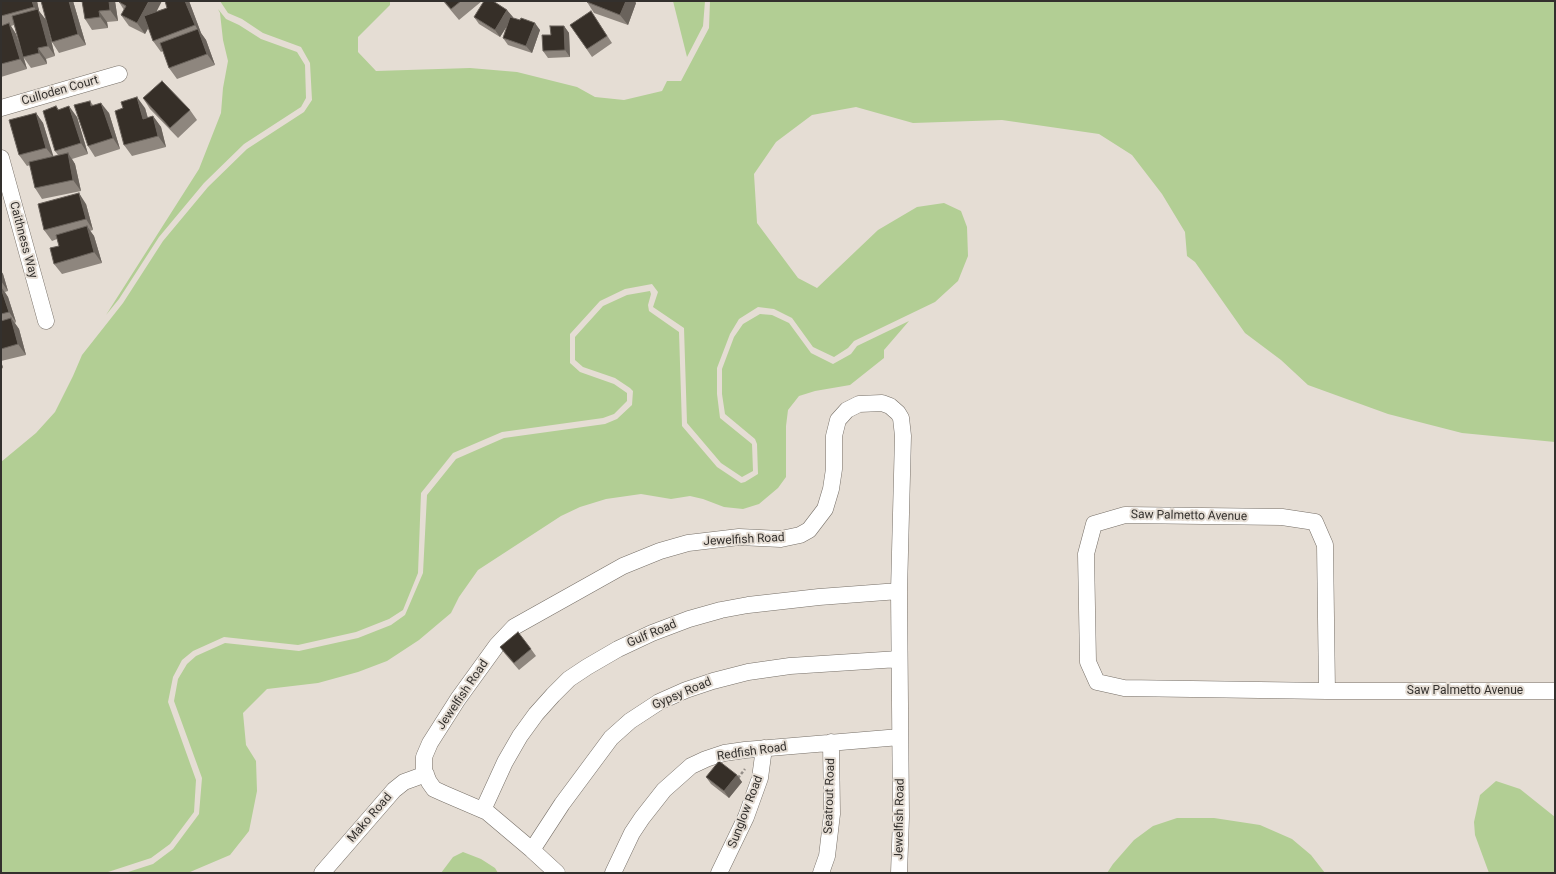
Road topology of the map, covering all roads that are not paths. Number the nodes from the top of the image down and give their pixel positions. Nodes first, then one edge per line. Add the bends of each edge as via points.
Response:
1 (119, 74) dead end
2 (1, 108) edge
3 (1, 158) edge
4 (46, 321) dead end
5 (899, 591) junction
6 (899, 659) junction
7 (1327, 691) junction
8 (1555, 691) edge
9 (900, 736) junction
10 (831, 742) junction
11 (764, 748) junction
12 (426, 774) junction
13 (483, 810) junction
14 (532, 850) junction
15 (322, 873) edge
16 (557, 873) edge
17 (613, 873) edge
18 (719, 873) edge
19 (821, 873) edge
20 (899, 873) edge

1 - 2 street, Culloden Court
3 - 4 street, Caithness Way
5 - 6 street, Jewelfish Road
5 - 12 street, Jewelfish Road via 903,436 901,418 890,406 882,403 859,404 847,410 838,420 834,436 832,489 825,509 809,530 800,535 781,539 718,539 688,543 660,551 623,566 523,621 497,645 430,743 424,757
5 - 13 street, Gulf Road via 811,598 721,610 652,633 618,649 569,680 536,714 505,762
6 - 9 street, Jewelfish Road
6 - 14 street, Gypsy Road via 790,666 748,672 686,690 659,702 630,721 611,738
7 - 7 street, Saw Palmetto Avenue via 1325,546 1315,522 1282,517 1125,515 1094,524 1086,554 1088,662 1097,682 1124,688
7 - 8 street, Saw Palmetto Avenue
9 - 10 street, Redfish Road
9 - 20 street, Jewelfish Road
10 - 11 street, Redfish Road
10 - 19 street, Seatrout Road via 832,814 827,856
11 - 17 street, Redfish Road via 724,753 691,766 664,790 642,818
11 - 18 street, Sunglow Road via 760,778 746,817
12 - 13 street via 434,789
12 - 15 street, Mako Road via 404,782 394,790
13 - 14 street via 501,822
14 - 16 street

